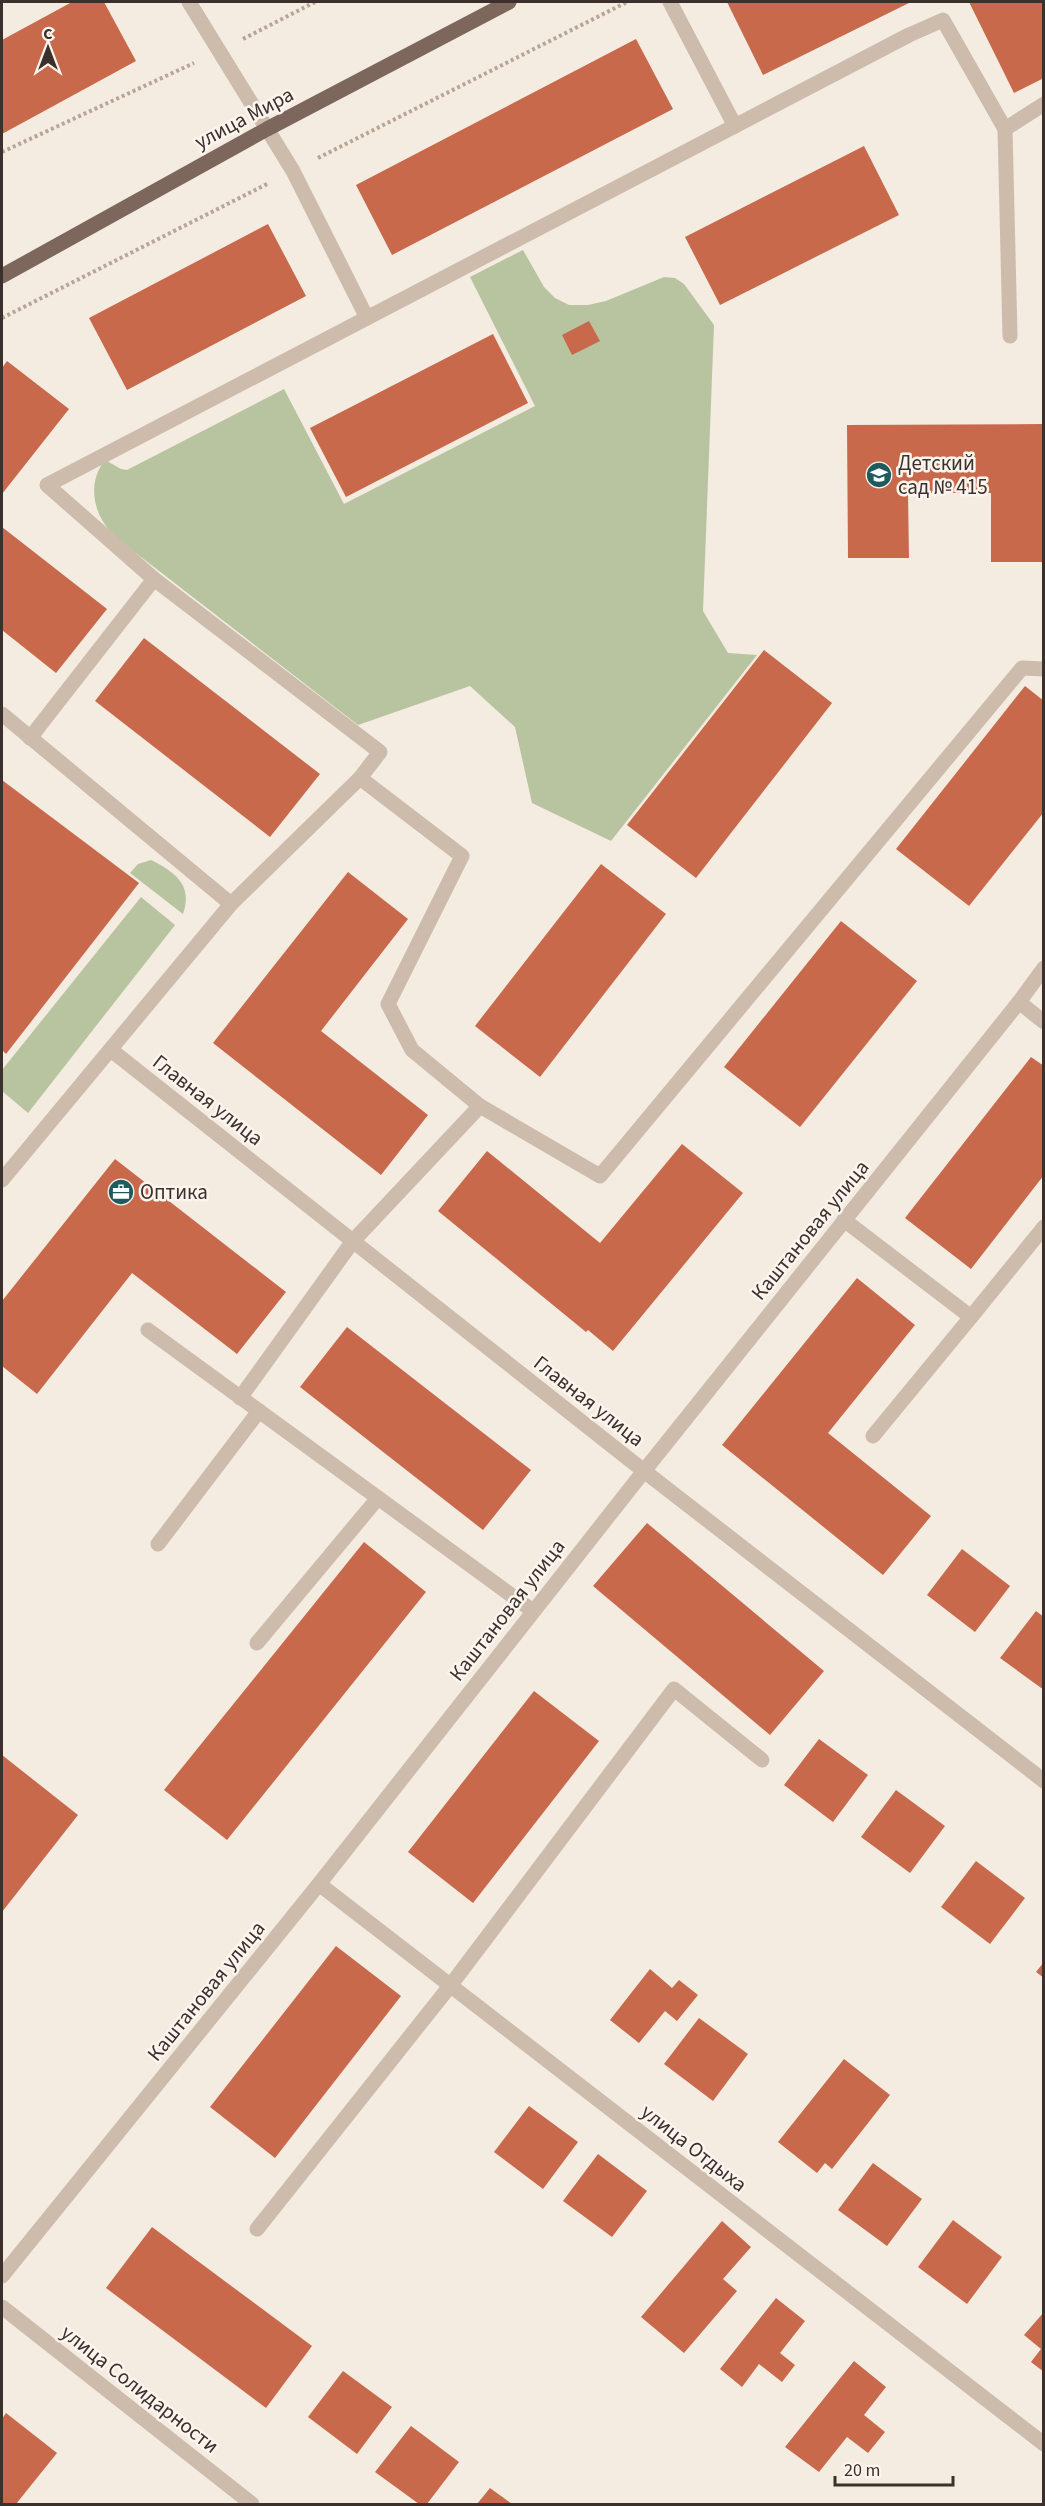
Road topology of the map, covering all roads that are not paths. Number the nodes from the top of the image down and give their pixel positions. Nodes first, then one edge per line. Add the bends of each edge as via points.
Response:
1 (189, 2) edge
2 (509, 2) edge
3 (670, 2) edge
4 (1044, 104) edge
5 (735, 126) junction
6 (267, 129) junction
7 (1005, 129) junction
8 (2, 276) edge
9 (367, 318) junction
10 (1010, 336) dead end
11 (154, 579) junction
12 (1044, 669) edge
13 (2, 714) edge
14 (30, 738) junction
15 (360, 778) junction
16 (231, 904) junction
17 (1044, 968) edge
18 (1019, 1002) junction
19 (1044, 1022) edge
20 (111, 1050) junction
21 (480, 1106) junction
22 (2, 1180) edge
23 (844, 1220) junction
24 (1044, 1227) edge
25 (353, 1241) junction
26 (970, 1317) junction
27 (148, 1330) dead end
28 (240, 1398) junction
29 (259, 1411) junction
30 (873, 1436) dead end
31 (644, 1471) junction
32 (378, 1498) junction
33 (158, 1544) dead end
34 (533, 1611) junction
35 (257, 1643) dead end
36 (762, 1760) dead end
37 (1044, 1781) edge
38 (319, 1884) junction
39 (450, 1986) junction
40 (257, 2229) dead end
41 (2, 2277) edge
42 (2, 2307) edge
43 (1044, 2444) edge
44 (252, 2505) edge

1 - 6 street
2 - 6 main road, улица Мира
3 - 5 street
4 - 7 street
5 - 7 street via 943,20
5 - 9 street
6 - 8 main road, улица Мира
6 - 9 street via 293,171
7 - 10 street
9 - 11 street via 47,485
11 - 14 street
11 - 15 street via 380,752
12 - 21 street via 1022,668 600,1176
13 - 14 street
14 - 16 street
15 - 16 street
15 - 21 street via 462,856 388,1004 412,1050
16 - 20 street
17 - 18 street, Каштановая улица
18 - 19 street
18 - 23 street, Каштановая улица
20 - 22 street
20 - 25 street, Главная улица
21 - 25 street
23 - 26 street
23 - 31 street, Каштановая улица
24 - 26 street
25 - 28 street
25 - 31 street, Главная улица
26 - 30 street
27 - 28 street
28 - 29 street
29 - 32 street
29 - 33 street
31 - 34 street, Каштановая улица
31 - 37 street, Главная улица
32 - 34 street
32 - 35 street
34 - 38 street, Каштановая улица
36 - 39 street via 674,1689
38 - 39 street, улица Отдыха
38 - 41 street, Каштановая улица
39 - 40 street
39 - 43 street, улица Отдыха
42 - 44 street, улица Солидарности

